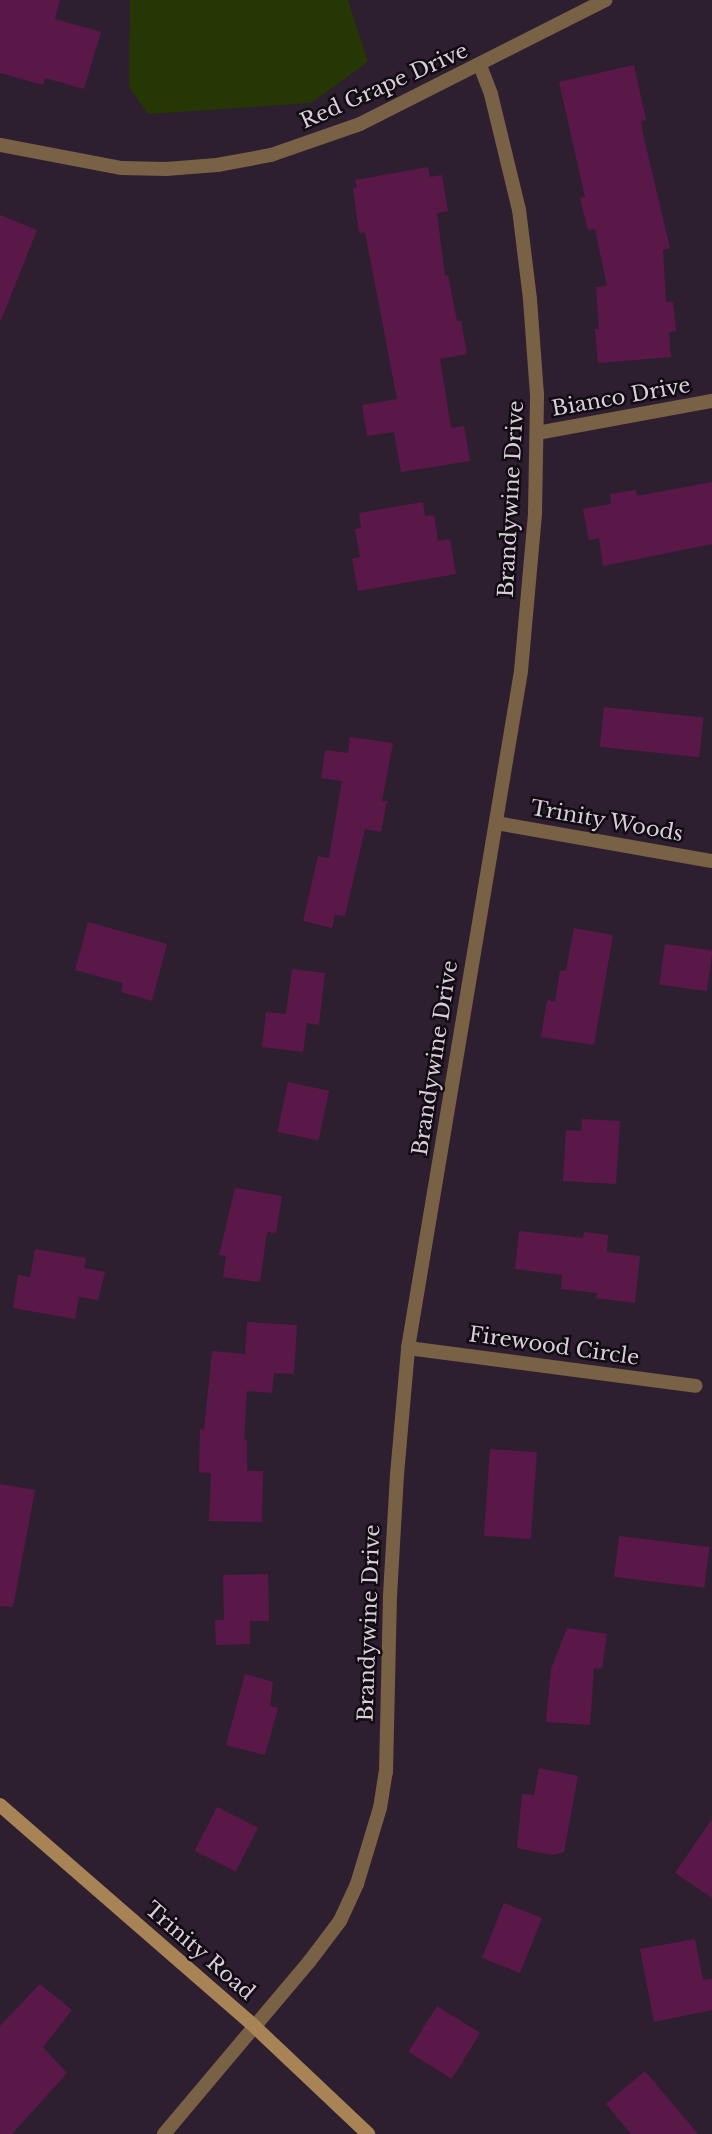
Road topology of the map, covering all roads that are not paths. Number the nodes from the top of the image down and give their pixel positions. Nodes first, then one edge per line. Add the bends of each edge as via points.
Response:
1 (606, 0) edge
2 (480, 66) junction
3 (0, 145) edge
4 (712, 401) edge
5 (537, 433) junction
6 (496, 823) junction
7 (712, 861) edge
8 (408, 1348) junction
9 (695, 1386) dead end
10 (0, 1805) edge
11 (254, 2027) junction
12 (164, 2134) edge
13 (368, 2134) edge

1 - 2 street, Red Grape Drive
2 - 3 street, Red Grape Drive via 317,141 217,165 122,168
2 - 5 street, Brandywine Drive via 519,210 530,299
4 - 5 street, Bianco Drive
5 - 6 street, Brandywine Drive via 521,671
6 - 7 street, Trinity Woods
6 - 8 street, Brandywine Drive
8 - 9 street, Firewood Circle
8 - 11 street, Brandywine Drive via 391,1569 386,1772 380,1808 357,1884 340,1921
10 - 11 main road, Trinity Road
11 - 12 street, Brandywine Drive
11 - 13 main road, Trinity Road

